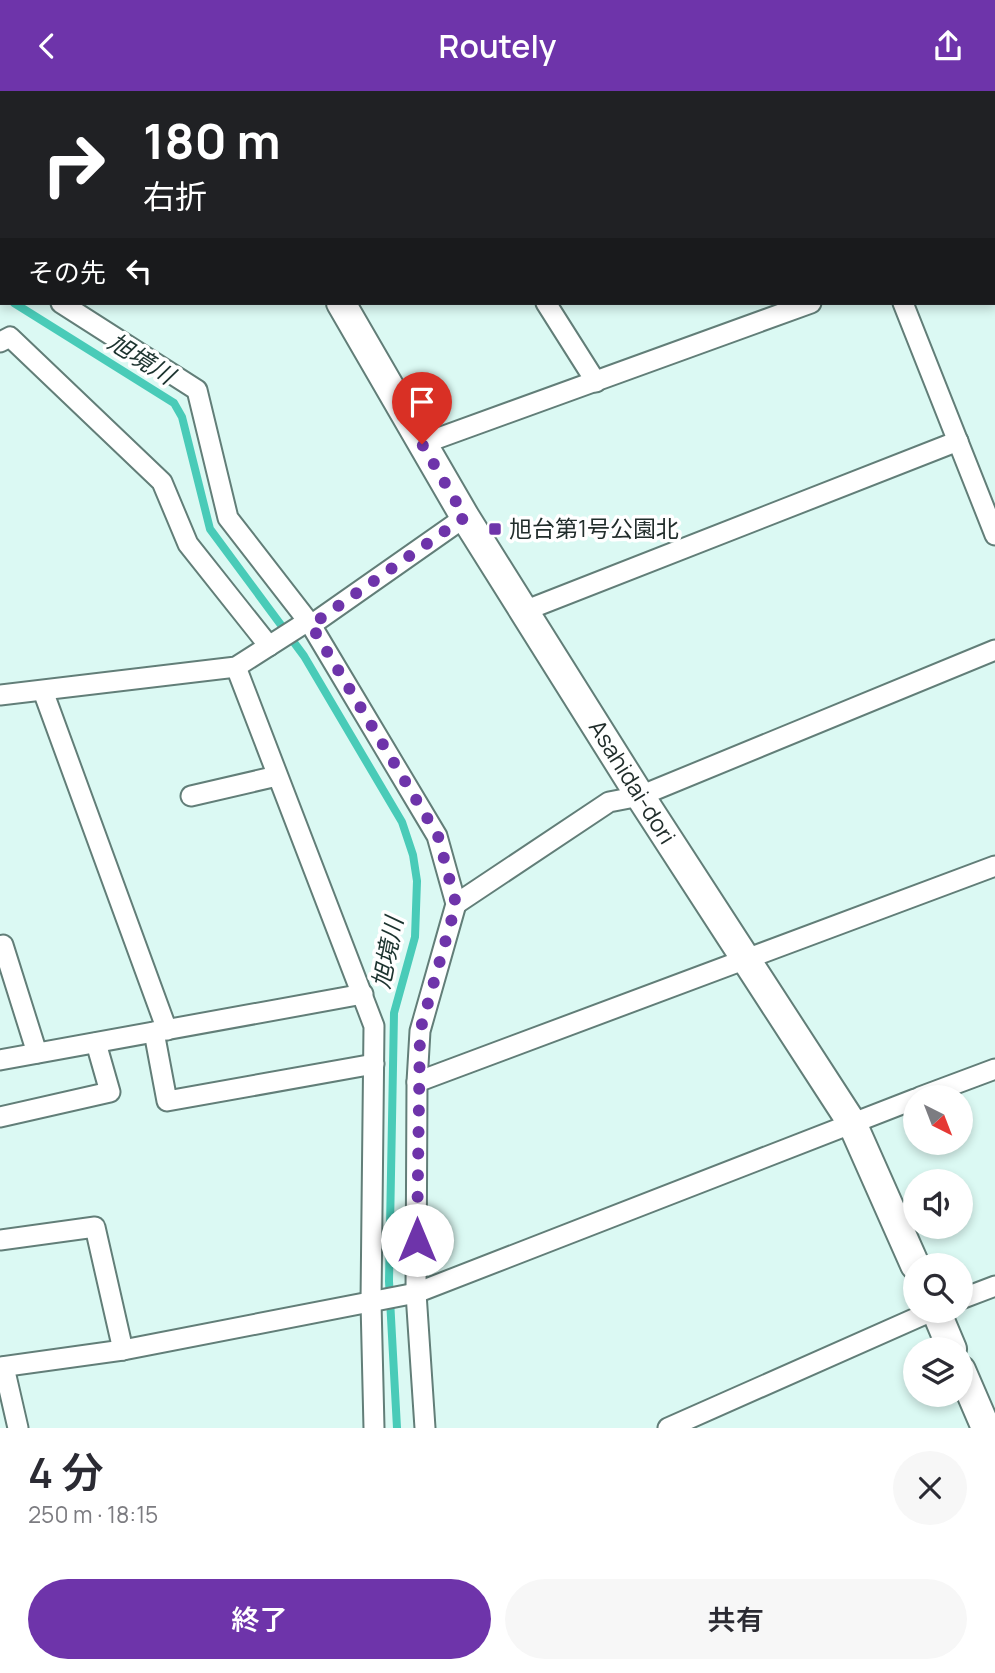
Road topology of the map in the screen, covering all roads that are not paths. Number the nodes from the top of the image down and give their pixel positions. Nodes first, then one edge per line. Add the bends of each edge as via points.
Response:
1 (64, 305) edge
2 (342, 305) edge
3 (547, 305) edge
4 (806, 305) edge
5 (904, 305) edge
6 (0, 342) edge
7 (596, 382) junction
8 (958, 441) junction
9 (422, 444) junction
10 (465, 517) junction
11 (995, 535) edge
12 (524, 611) junction
13 (307, 623) junction
14 (274, 643) junction
15 (995, 650) edge
16 (236, 667) junction
17 (43, 691) junction
18 (0, 695) edge
19 (277, 776) junction
20 (191, 796) dead end
21 (640, 796) junction
22 (995, 866) edge
23 (456, 904) junction
24 (0, 946) edge
25 (746, 960) junction
26 (363, 994) junction
27 (161, 1031) junction
28 (96, 1043) junction
29 (37, 1053) junction
30 (0, 1060) edge
31 (374, 1064) junction
32 (995, 1069) edge
33 (417, 1082) junction
34 (953, 1085) edge
35 (903, 1104) edge
36 (0, 1117) edge
37 (852, 1123) junction
38 (0, 1240) edge
39 (910, 1253) edge
40 (995, 1286) edge
41 (411, 1294) junction
42 (973, 1294) edge
43 (374, 1301) junction
44 (907, 1323) edge
45 (123, 1350) junction
46 (2, 1367) edge
47 (973, 1398) edge
48 (18, 1428) edge
49 (374, 1428) edge
50 (425, 1428) edge
51 (668, 1428) edge
52 (986, 1428) edge

1 - 13 street via 197,390 228,518
2 - 9 street, Asahidai-dori
3 - 7 street
4 - 7 street
5 - 8 street
6 - 14 street via 10,337 162,482 188,544
7 - 9 street
8 - 11 street
8 - 12 street
9 - 10 street, Asahidai-dori
10 - 12 street, Asahidai-dori
10 - 13 street
12 - 21 street, Asahidai-dori
13 - 14 street
13 - 23 street via 438,836
14 - 16 street
15 - 21 street
16 - 17 street
16 - 19 street
17 - 18 street
17 - 27 street
19 - 20 street
19 - 26 street
21 - 23 street via 609,802
21 - 25 street, Asahidai-dori
22 - 25 street
23 - 33 street via 420,1031
24 - 29 street
25 - 33 street
25 - 37 street, Asahidai-dori
26 - 27 street
26 - 31 street via 374,1026
27 - 28 street
27 - 31 street via 167,1101
28 - 29 street
28 - 36 street via 110,1092
29 - 30 street
31 - 43 street
32 - 34 street
33 - 41 street
35 - 37 street
37 - 39 street, Asahidai-dori
37 - 41 street
38 - 45 street via 95,1227
40 - 42 street
41 - 43 street
41 - 50 street
43 - 45 street
43 - 49 street
44 - 51 street
45 - 46 street
46 - 48 street
47 - 52 street

